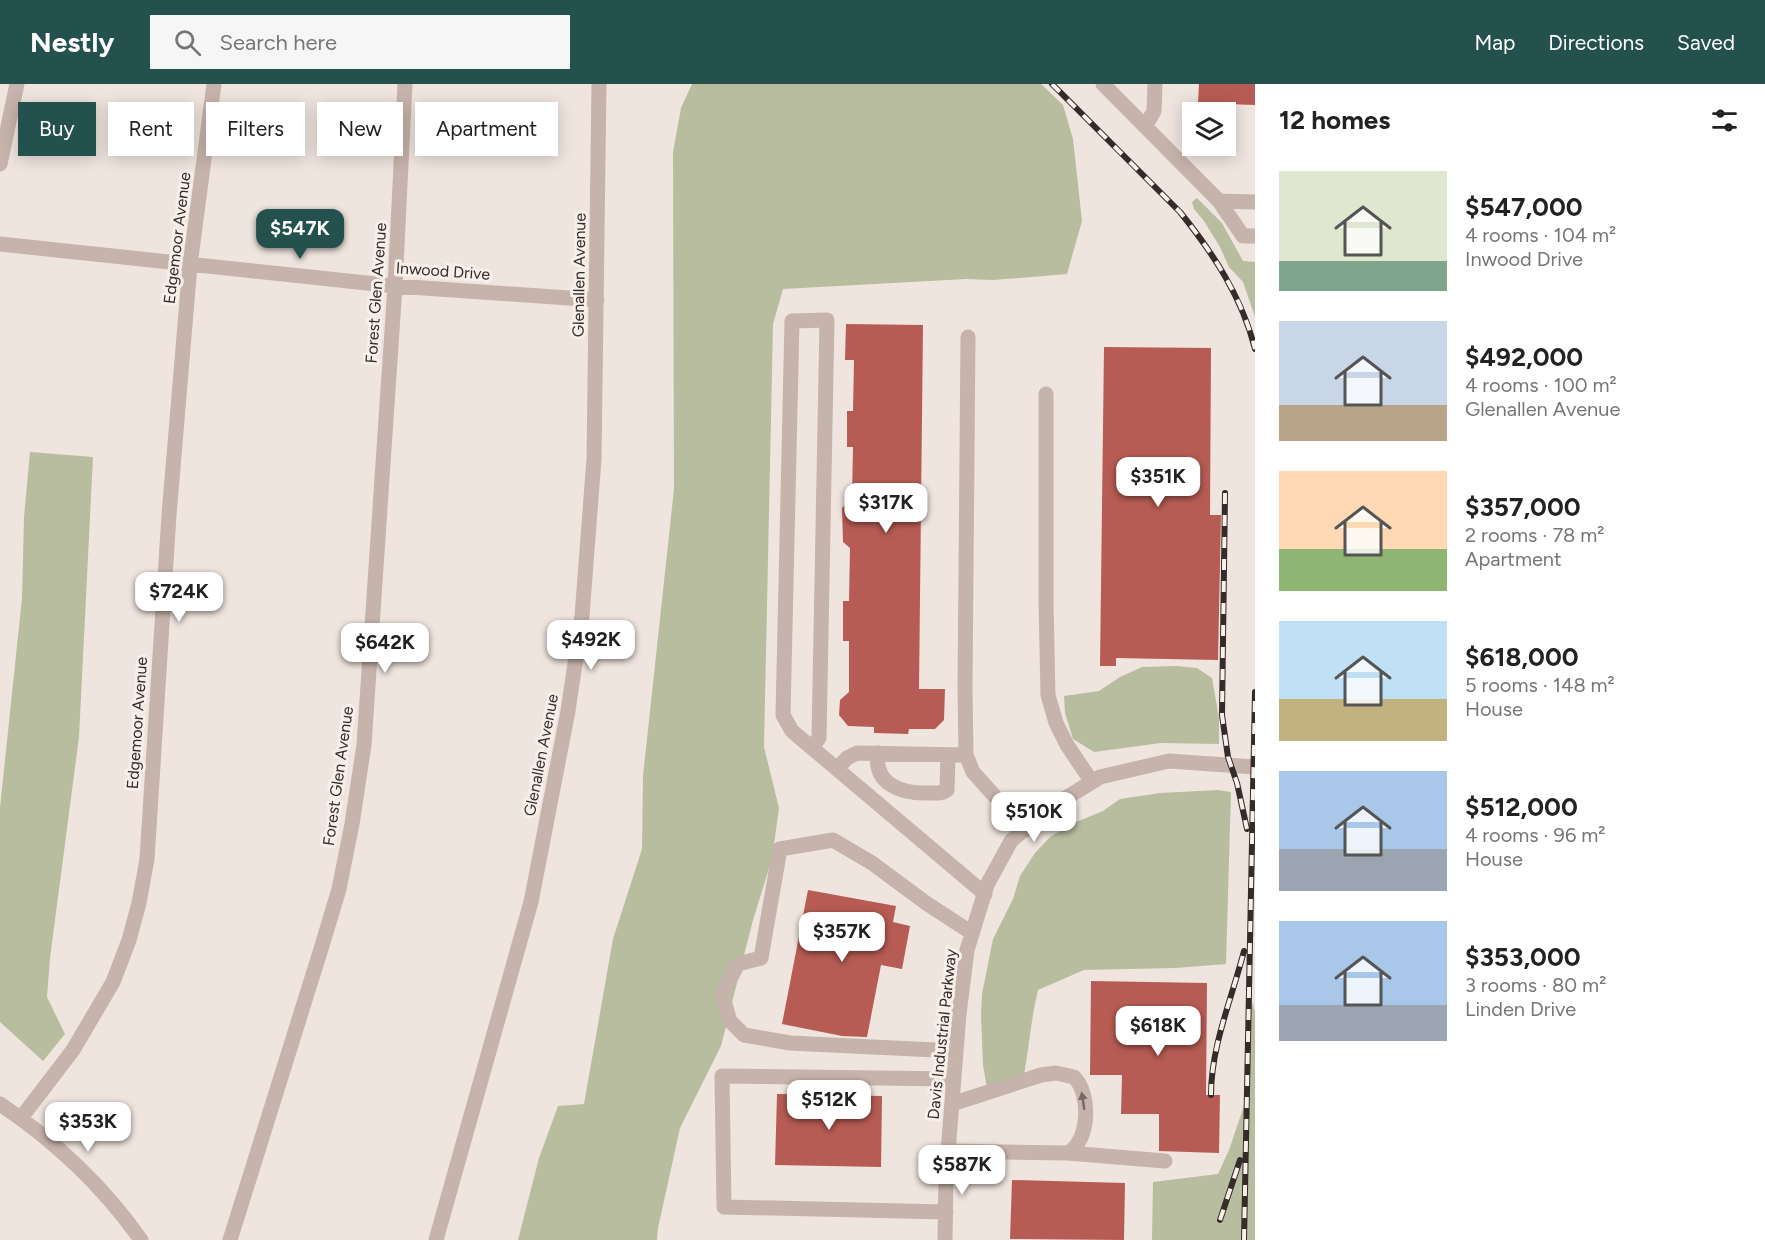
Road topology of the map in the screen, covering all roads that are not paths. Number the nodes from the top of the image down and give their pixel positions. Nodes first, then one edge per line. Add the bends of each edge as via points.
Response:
1 (16, 84) edge
2 (214, 84) edge
3 (405, 84) edge
4 (600, 84) edge
5 (1103, 84) edge
6 (1155, 84) edge
7 (1146, 125) junction
8 (0, 164) edge
9 (1219, 201) junction
10 (1255, 202) edge
11 (1255, 236) edge
12 (0, 243) edge
13 (189, 265) junction
14 (395, 286) junction
15 (597, 300) junction
16 (968, 337) dead end
17 (1046, 394) dead end
18 (812, 748) junction
19 (878, 753) junction
20 (966, 754) junction
21 (948, 755) junction
22 (1247, 766) edge
23 (837, 769) junction
24 (1092, 782) junction
25 (1025, 830) junction
26 (985, 894) junction
27 (972, 933) junction
28 (956, 1051) junction
29 (954, 1079) junction
30 (0, 1104) edge
31 (952, 1104) junction
32 (21, 1118) junction
33 (948, 1150) junction
34 (1068, 1153) junction
35 (1165, 1161) dead end
36 (946, 1212) junction
37 (141, 1240) edge
38 (230, 1240) edge
39 (436, 1240) edge
40 (945, 1240) edge

1 - 8 street
2 - 13 street, Edgemoor Avenue
3 - 14 street, Forest Glen Avenue
4 - 15 street, Glenallen Avenue
5 - 7 street
6 - 7 street via 1154,111
7 - 9 street
9 - 10 street
9 - 11 street via 1243,236
12 - 13 street, Inwood Drive
13 - 14 street, Inwood Drive
13 - 32 street, Edgemoor Avenue via 147,859 139,903 109,991 73,1050
14 - 15 street, Inwood Drive
14 - 38 street, Forest Glen Avenue via 364,745 352,824 339,889
15 - 39 street, Glenallen Avenue via 588,548 568,711 531,902
16 - 20 street
17 - 24 street via 1048,695 1059,730
18 - 18 street via 792,731 783,715 792,321 827,320 819,738
18 - 23 street
19 - 21 street
19 - 21 street via 877,764 886,781 901,791 918,793 947,790
19 - 23 street via 857,753
20 - 21 street
20 - 25 street via 973,772
22 - 24 street, Davis Industrial Parkway via 1169,761
23 - 26 street
24 - 25 street, Davis Industrial Parkway via 1048,809
25 - 26 street, Davis Industrial Parkway via 1011,841
26 - 27 street, Davis Industrial Parkway
27 - 28 street, Davis Industrial Parkway
27 - 28 street via 873,863 833,840 780,849 761,958 738,964 723,994 730,1021 744,1035 790,1043
28 - 29 street, Davis Industrial Parkway
29 - 31 street, Davis Industrial Parkway
29 - 36 street via 722,1076 724,1207
30 - 32 street
31 - 33 street, Davis Industrial Parkway
34 -> 31 street via 1076,1149 1085,1129 1082,1090 1074,1077 1056,1072 1041,1075
32 - 37 street via 78,1166
33 - 34 street
33 - 36 street, Davis Industrial Parkway
34 - 35 street
36 - 40 street, Davis Industrial Parkway

